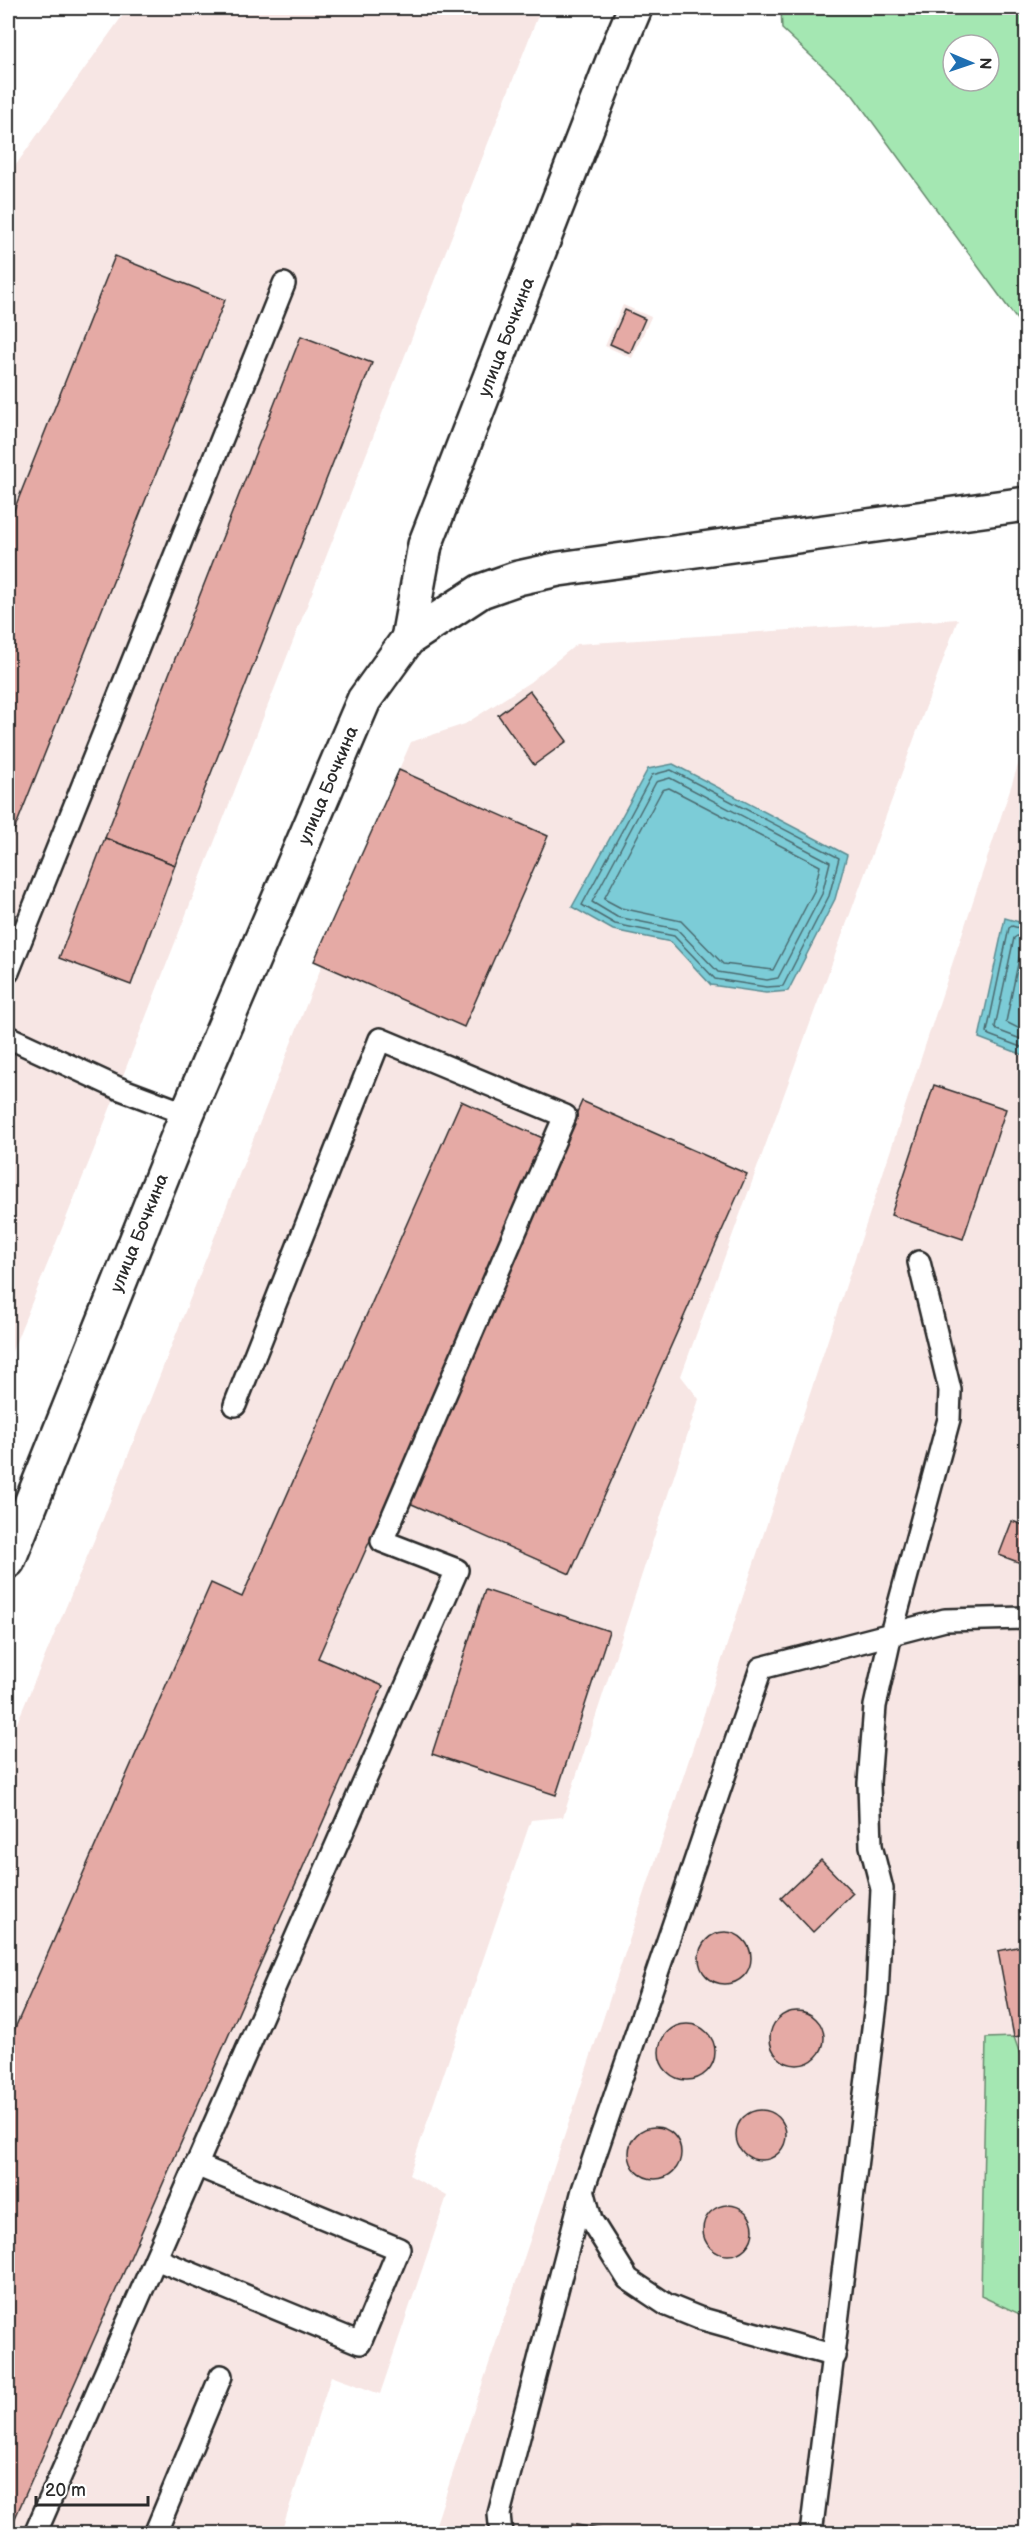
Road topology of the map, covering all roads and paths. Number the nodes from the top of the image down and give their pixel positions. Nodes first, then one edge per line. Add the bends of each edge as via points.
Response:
1 (635, 8) edge
2 (284, 284) dead end
3 (1026, 504) edge
4 (408, 639) junction
5 (8, 972) edge
6 (8, 1037) edge
7 (187, 1114) junction
8 (919, 1262) dead end
9 (235, 1405) dead end
10 (8, 1561) edge
11 (1026, 1618) edge
12 (891, 1634) junction
13 (196, 2165) junction
14 (583, 2190) junction
15 (156, 2259) junction
16 (835, 2356) junction
17 (221, 2376) dead end
18 (35, 2534) edge
19 (155, 2534) edge
20 (501, 2534) edge
21 (812, 2534) edge

1 - 4 street, улица Бочкина via 425,545
2 - 5 lane
3 - 4 street via 559,569 481,591
4 - 7 street, улица Бочкина via 364,700
6 - 7 lane via 118,1088
7 - 10 street, улица Бочкина
8 - 12 lane via 950,1390 949,1419
9 - 13 lane via 380,1039 565,1116 382,1541 457,1570
11 - 12 lane via 945,1620
12 - 14 lane via 761,1668
12 - 16 lane via 875,1706 869,1783 871,1846 882,1888 877,1996
13 - 15 lane
13 - 15 lane via 399,2249 360,2343
14 - 16 lane via 591,2220 628,2279 658,2299 699,2318
14 - 20 lane via 499,2514
15 - 18 lane
16 - 21 lane
17 - 19 lane

